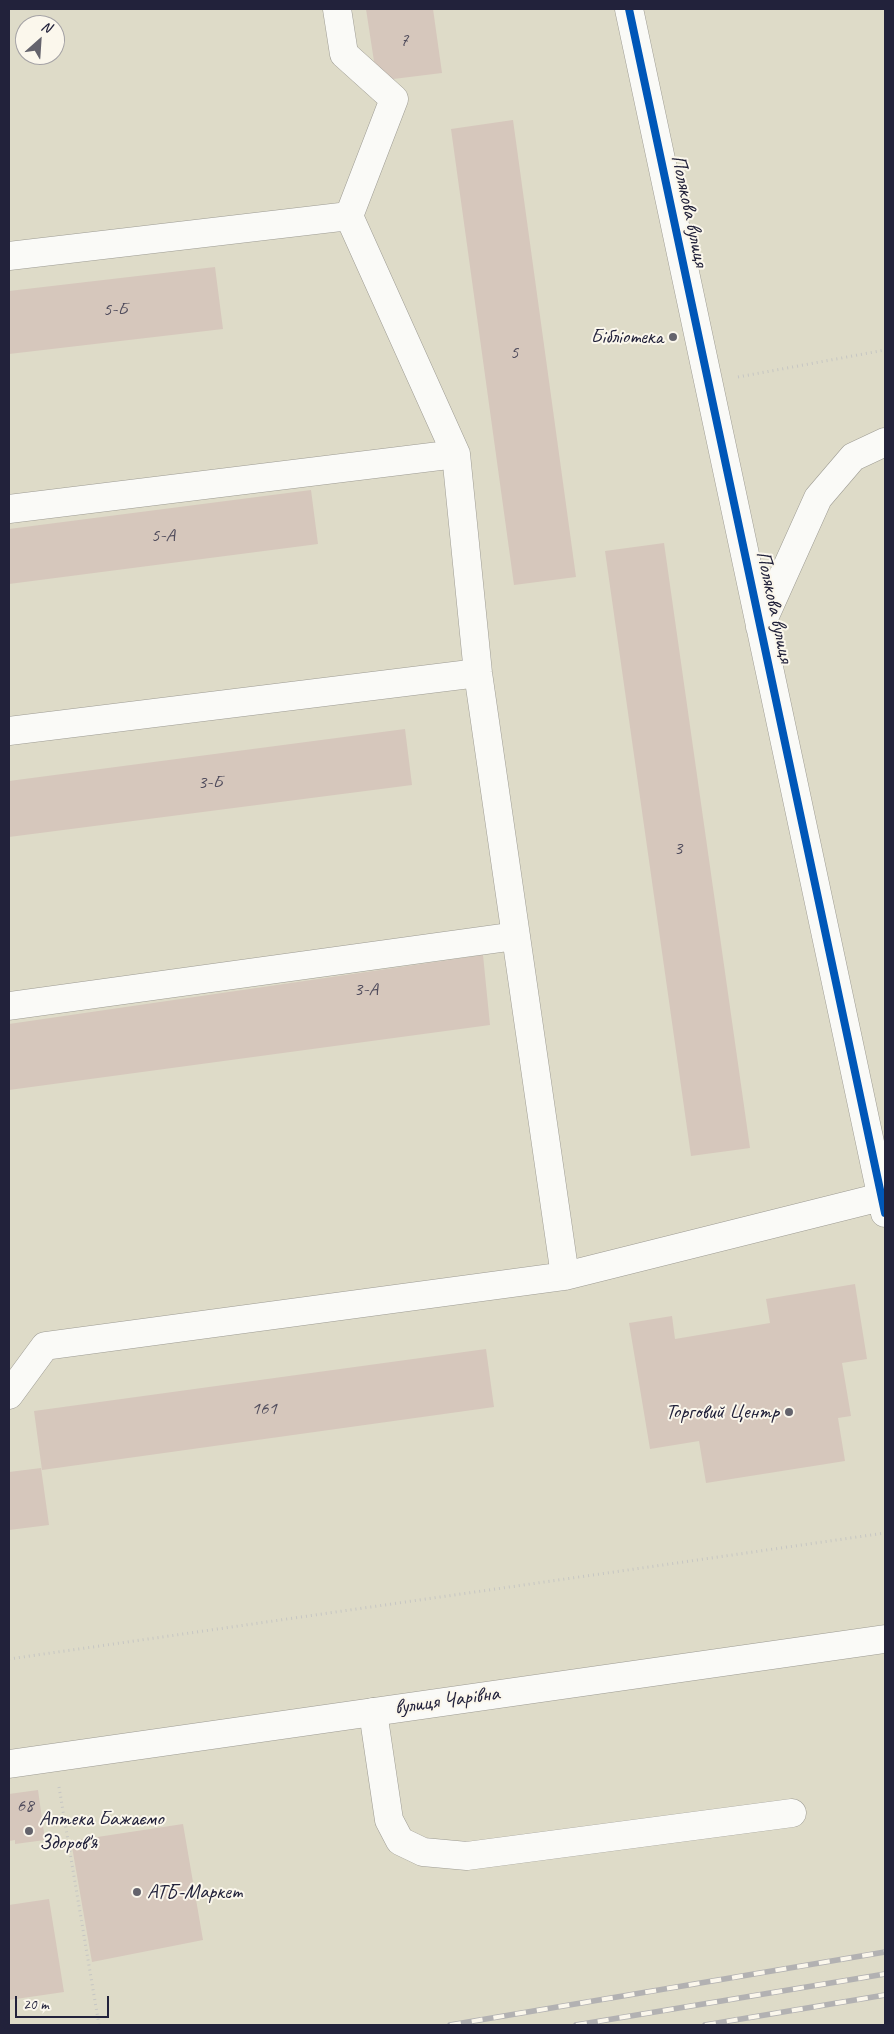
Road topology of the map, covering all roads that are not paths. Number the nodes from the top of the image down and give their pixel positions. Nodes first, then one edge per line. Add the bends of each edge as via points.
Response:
1 (336, 9) edge
2 (628, 9) edge
3 (349, 216) junction
4 (9, 256) edge
5 (885, 442) edge
6 (456, 454) junction
7 (9, 509) edge
8 (760, 627) junction
9 (478, 673) junction
10 (9, 731) edge
11 (516, 936) junction
12 (9, 1006) edge
13 (883, 1205) edge
14 (565, 1276) junction
15 (9, 1395) edge
16 (885, 1639) edge
17 (373, 1712) junction
18 (9, 1764) edge
19 (792, 1813) dead end

1 - 3 street via 344,54 394,99
2 - 8 street, Полякова вулиця
3 - 4 street
3 - 6 street
5 - 8 street via 853,458 818,498
6 - 7 street
6 - 9 street
8 - 13 street, Полякова вулиця
9 - 10 street
9 - 11 street
11 - 12 street
11 - 14 street
13 - 14 street
14 - 15 street via 45,1346
16 - 17 street, вулиця Чарівна
17 - 18 street, вулиця Чарівна
17 - 19 street via 388,1820 400,1841 423,1852 466,1856

